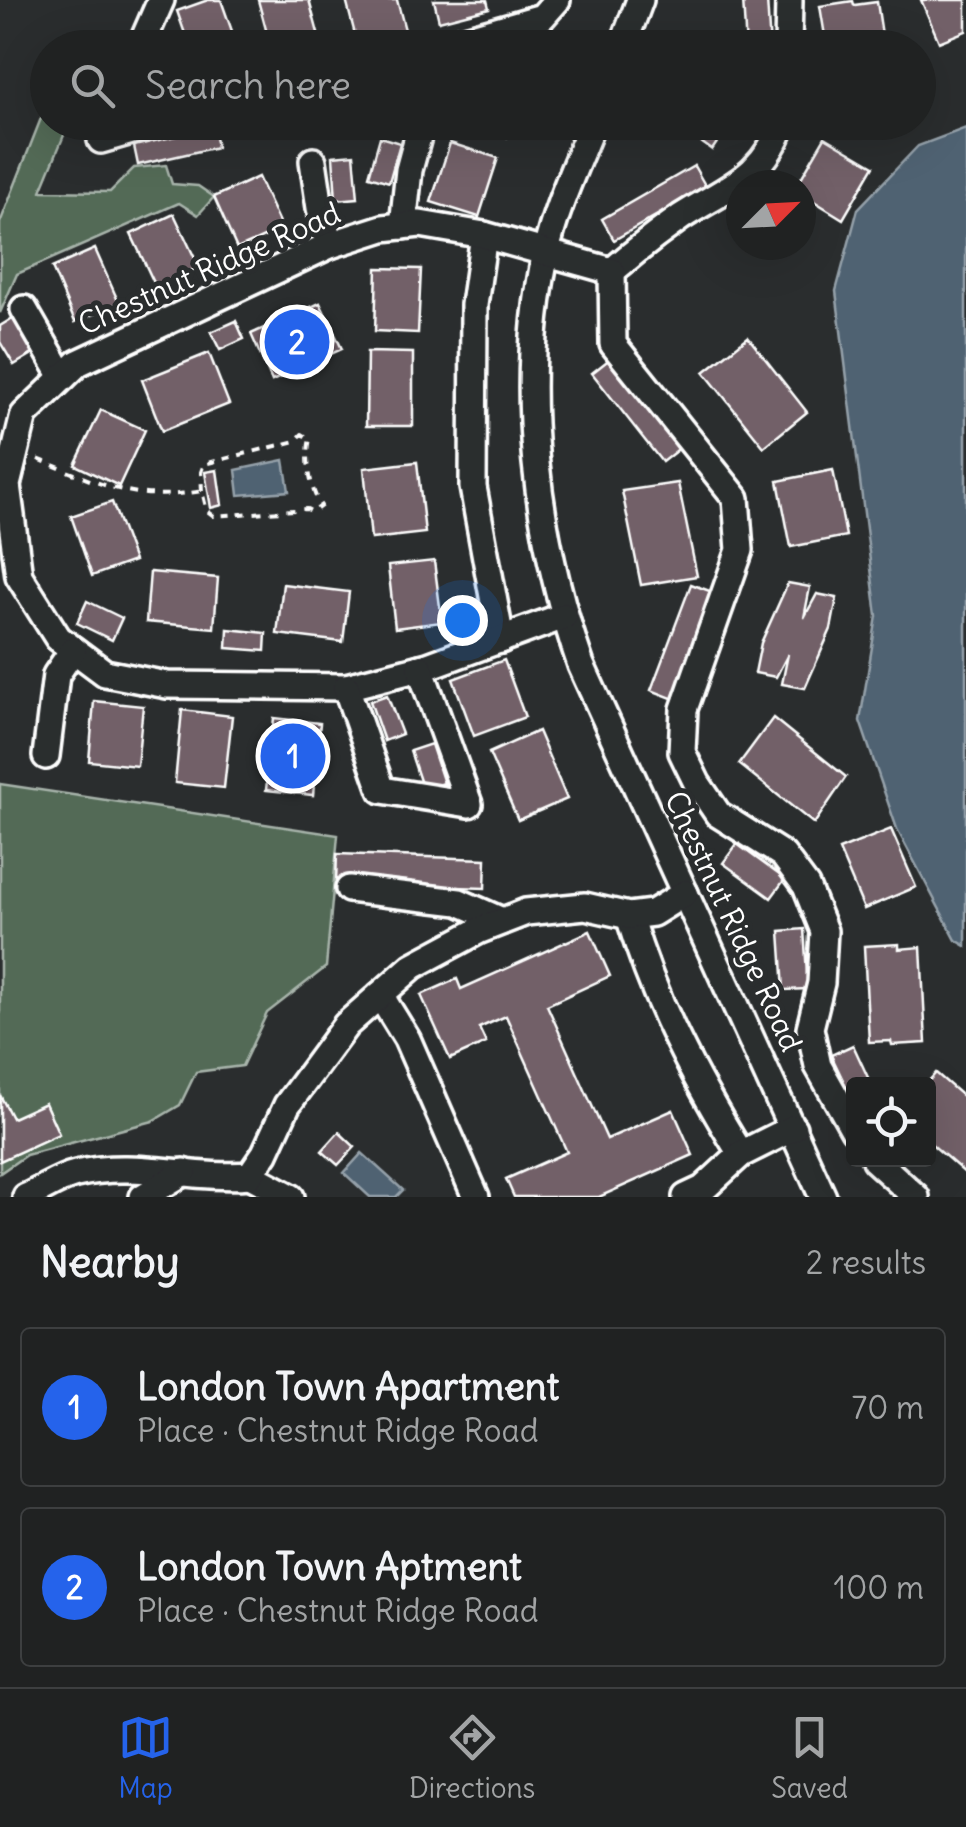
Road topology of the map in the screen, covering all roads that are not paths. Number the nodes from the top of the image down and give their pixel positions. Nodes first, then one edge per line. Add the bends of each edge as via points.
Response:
1 (160, 0) edge
2 (558, 0) edge
3 (640, 0) edge
4 (790, 0) edge
5 (148, 30) edge
6 (499, 30) edge
7 (629, 30) edge
8 (789, 30) edge
9 (417, 140) edge
10 (586, 140) edge
11 (777, 140) edge
12 (313, 160) dead end
13 (403, 226) junction
14 (484, 236) junction
15 (330, 245) junction
16 (546, 252) junction
17 (612, 272) junction
18 (24, 309) dead end
19 (64, 377) junction
20 (564, 616) junction
21 (500, 640) junction
22 (74, 650) junction
23 (420, 668) junction
24 (346, 688) junction
25 (46, 756) dead end
26 (350, 889) dead end
27 (685, 893) junction
28 (628, 916) junction
29 (502, 922) junction
30 (380, 995) junction
31 (846, 1116) edge
32 (793, 1128) junction
33 (742, 1154) junction
34 (880, 1167) edge
35 (184, 1172) junction
36 (255, 1186) edge
37 (26, 1197) edge
38 (143, 1197) edge
39 (291, 1197) edge
40 (476, 1197) edge
41 (686, 1197) edge
42 (824, 1197) edge
43 (916, 1197) edge

1 - 5 street
2 - 6 street via 542,18
3 - 7 street
4 - 8 street
9 - 13 street
10 - 16 street, Chestnut Ridge Road
11 - 17 street via 737,186 686,214
12 - 15 street
13 - 14 street, Chestnut Ridge Road
13 - 15 street, Chestnut Ridge Road
14 - 16 street, Chestnut Ridge Road
14 - 21 street via 474,305 473,487
15 - 19 street, Chestnut Ridge Road via 84,359
16 - 17 street
16 - 20 street, Chestnut Ridge Road via 534,342 535,448
17 - 31 street via 612,344 736,498 740,550 684,709 682,752 718,814 784,856 806,886 824,931 810,1028 818,1066
18 - 19 street
19 - 22 street, Chestnut Ridge Road via 24,414 7,485 20,576 58,638
20 - 21 street, Chestnut Ridge Road
20 - 27 street, Chestnut Ridge Road
21 - 23 street, Chestnut Ridge Road
22 - 24 street, Chestnut Ridge Road via 105,673 167,685
22 - 25 street via 56,674
23 - 24 street, Chestnut Ridge Road
23 - 24 street via 469,804 382,790
26 - 29 street via 459,902
27 - 28 street via 652,913
27 - 32 street, Chestnut Ridge Road
28 - 29 street via 585,906 526,912
28 - 33 street via 647,978 694,1078
29 - 30 street via 413,966
30 - 36 street via 346,1025 286,1105
30 - 40 street via 407,1038
32 - 33 street
32 - 42 street, Chestnut Ridge Road
33 - 41 street
34 - 43 street
35 - 36 street
35 - 37 street via 76,1174
35 - 38 street
36 - 39 street

